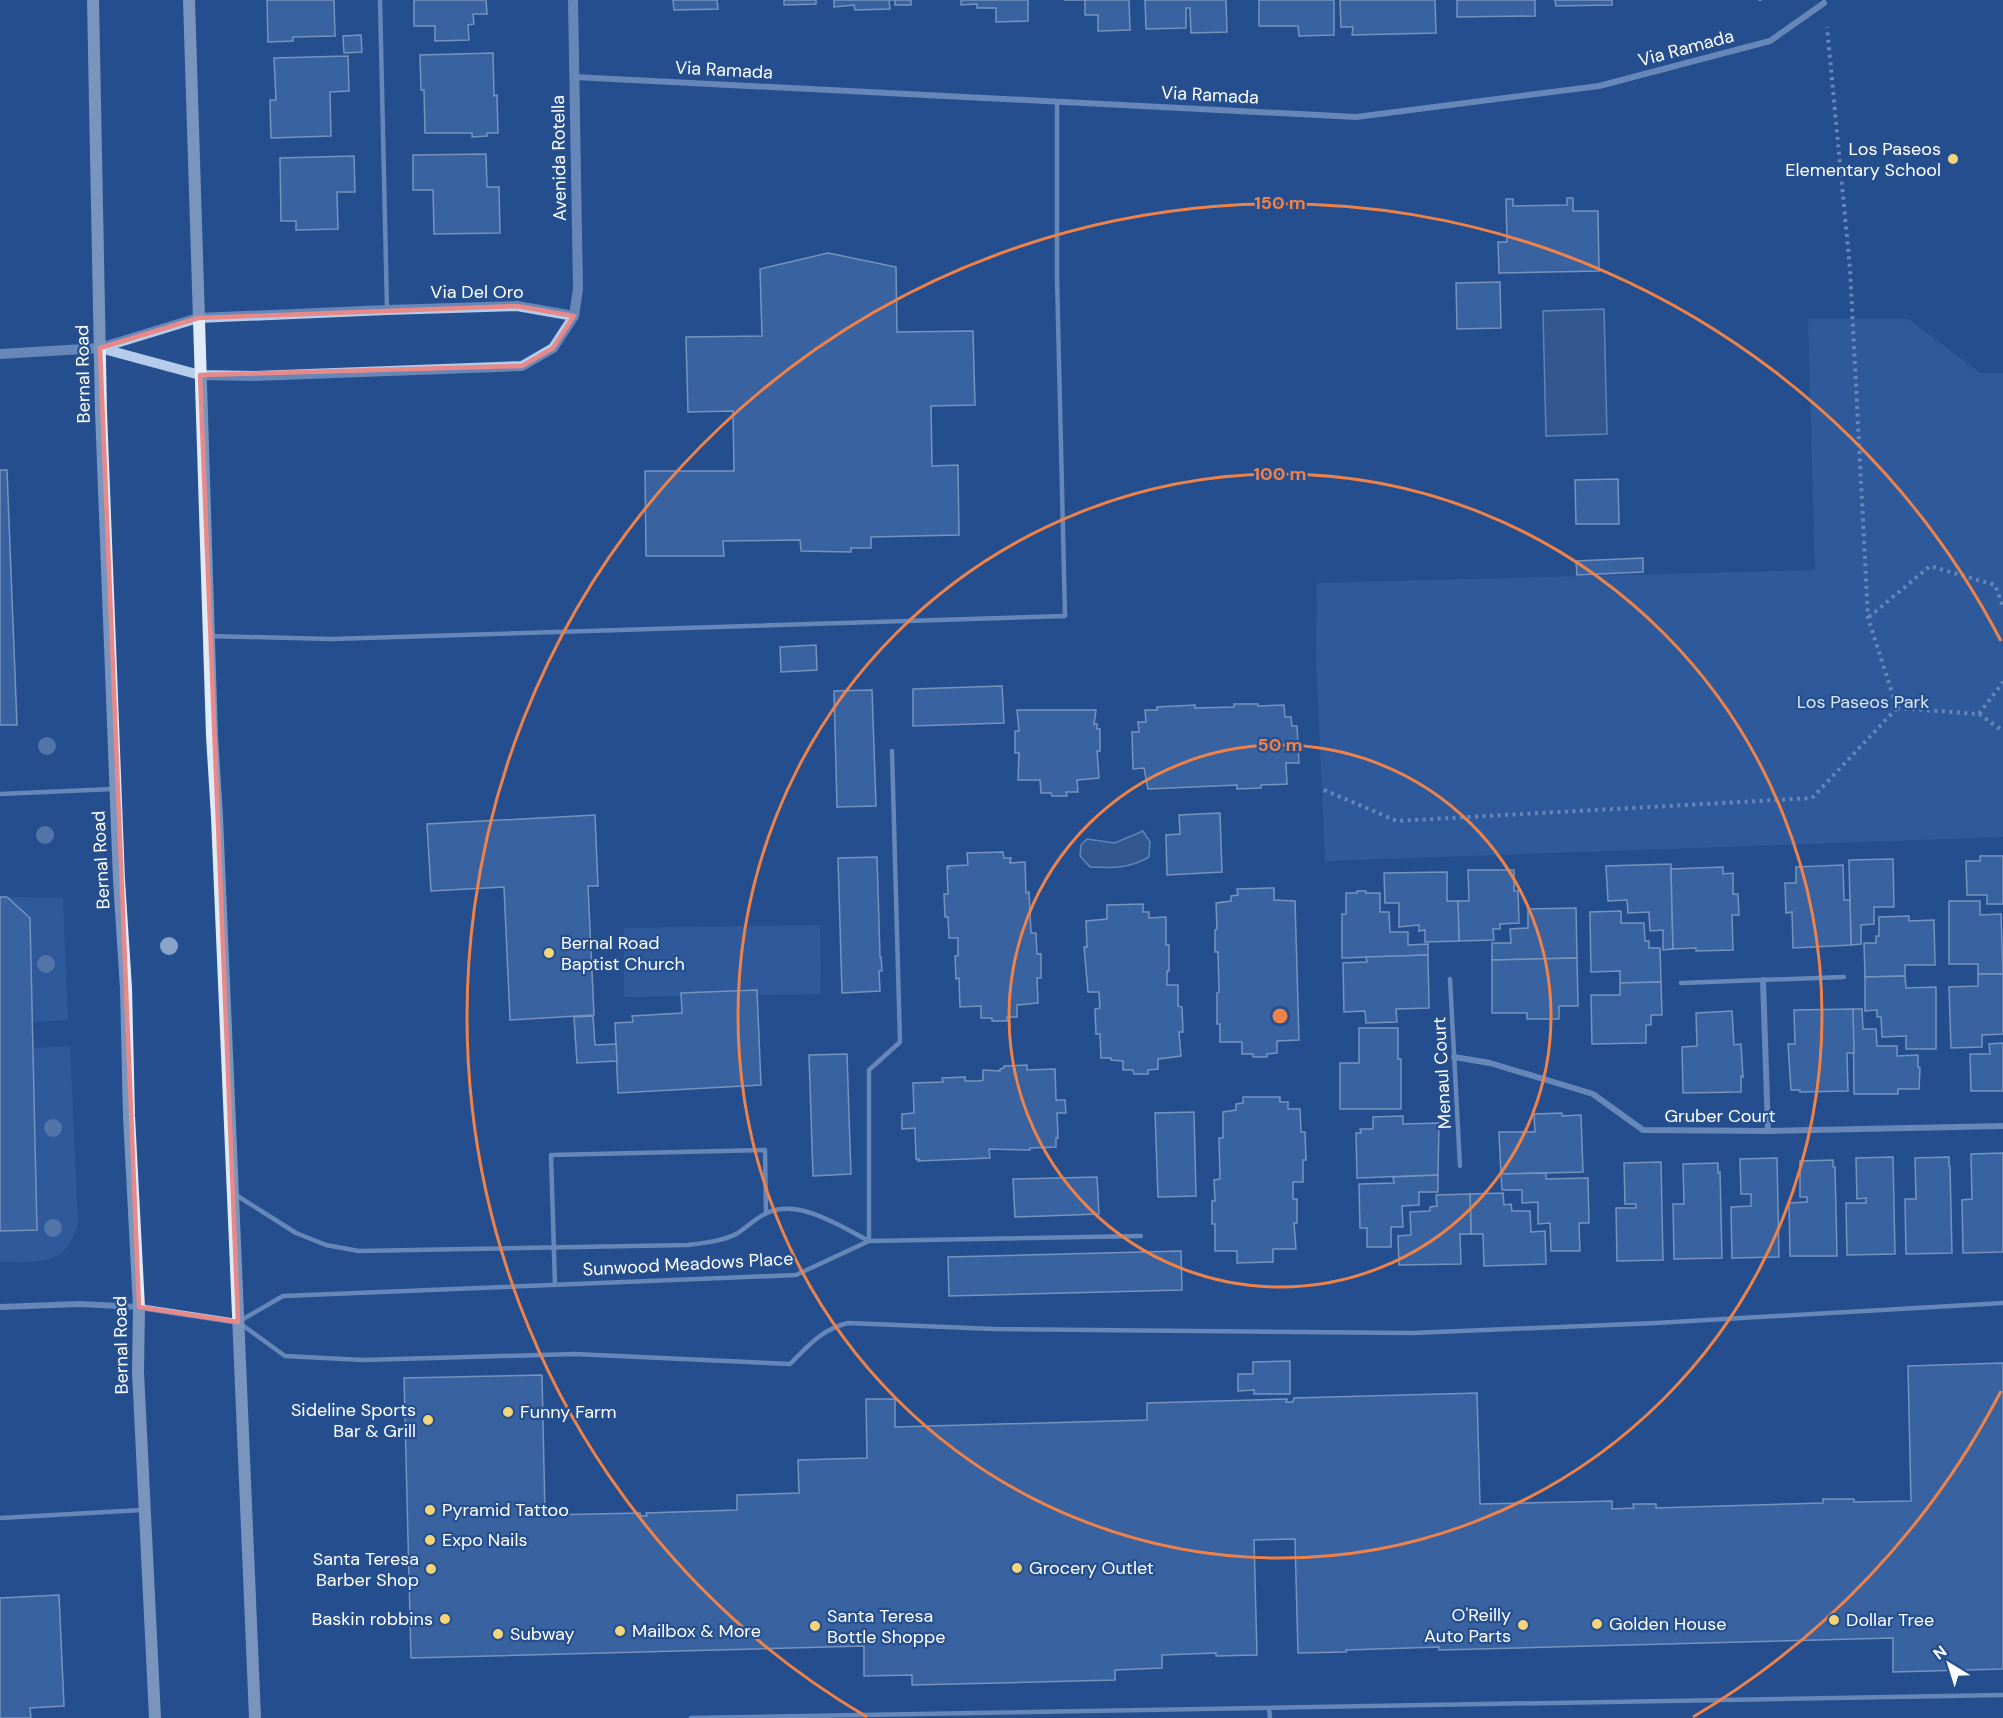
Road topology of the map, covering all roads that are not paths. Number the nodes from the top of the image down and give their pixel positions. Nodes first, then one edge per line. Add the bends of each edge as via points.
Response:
1 (93, 0) edge
2 (189, 0) edge
3 (380, 0) edge
4 (573, 0) edge
5 (1824, 3) road end
6 (574, 77) junction
7 (1057, 102) junction
8 (387, 310) junction
9 (574, 316) junction
10 (198, 318) junction
11 (100, 348) junction
12 (0, 354) edge
13 (200, 375) junction
14 (209, 636) junction
15 (892, 751) dead end
16 (116, 788) junction
17 (0, 794) edge
18 (1844, 976) dead end
19 (1450, 979) dead end
20 (1763, 980) junction
21 (1681, 983) dead end
22 (1454, 1057) junction
23 (2003, 1126) edge
24 (1768, 1131) junction
25 (1460, 1166) dead end
26 (233, 1193) junction
27 (766, 1213) junction
28 (1141, 1236) dead end
29 (869, 1241) junction
30 (554, 1247) junction
31 (555, 1285) junction
32 (2003, 1303) edge
33 (0, 1307) edge
34 (139, 1307) junction
35 (238, 1322) junction
36 (145, 1510) junction
37 (1, 1518) edge
38 (2003, 1695) edge
39 (1269, 1708) junction
40 (883, 1716) edge
41 (155, 1718) edge
42 (255, 1718) edge
43 (691, 1718) edge
44 (1270, 1718) edge

1 - 11 main road, Bernal Road
2 - 10 main road
3 - 8 lane
4 - 6 street, Avenida Rotella
5 - 7 street, Via Ramada via 1770,41 1599,86 1356,117
6 - 7 street, Via Ramada
6 - 9 street, Avenida Rotella via 578,289
7 - 14 lane via 1065,616 332,639
8 - 9 street, Via Del Oro via 517,306
8 - 10 street, Via Del Oro
9 - 13 street, Via Del Oro via 553,348 522,366
10 - 11 street, Via Del Oro
10 - 13 main road
11 - 12 street, Via Del Oro
11 - 13 street, Via Del Oro
11 - 16 main road, Bernal Road
13 - 14 main road
14 - 26 main road
15 - 29 lane via 900,1042 868,1070
16 - 17 lane
16 - 34 main road, Bernal Road
18 - 20 lane
19 - 22 lane, Menaul Court
20 - 21 lane
20 - 24 street
22 - 24 street, Gruber Court via 1490,1063 1593,1094 1643,1130
22 - 25 lane, Menaul Court
23 - 24 street, Gruber Court
26 - 30 lane, Sunwood Meadows Place via 297,1233 326,1245 359,1251
26 - 35 main road
27 - 29 lane, Sunwood Meadows Place via 793,1208 814,1213
27 - 30 lane, Sunwood Meadows Place via 737,1234 713,1241 688,1245
27 - 30 lane via 765,1150 551,1155
28 - 29 lane
29 - 31 lane, Sunwood Meadows Place via 796,1275
30 - 31 lane
31 - 35 lane, Sunwood Meadows Place via 283,1296
32 - 35 lane via 1413,1333 994,1329 848,1323 833,1326 790,1364 575,1354 363,1360 285,1356
33 - 34 street
34 - 35 street
34 - 36 main road, Bernal Road
35 - 42 main road
36 - 37 lane
36 - 41 main road, Bernal Road
38 - 39 lane
39 - 40 lane
39 - 44 lane
40 - 43 lane

